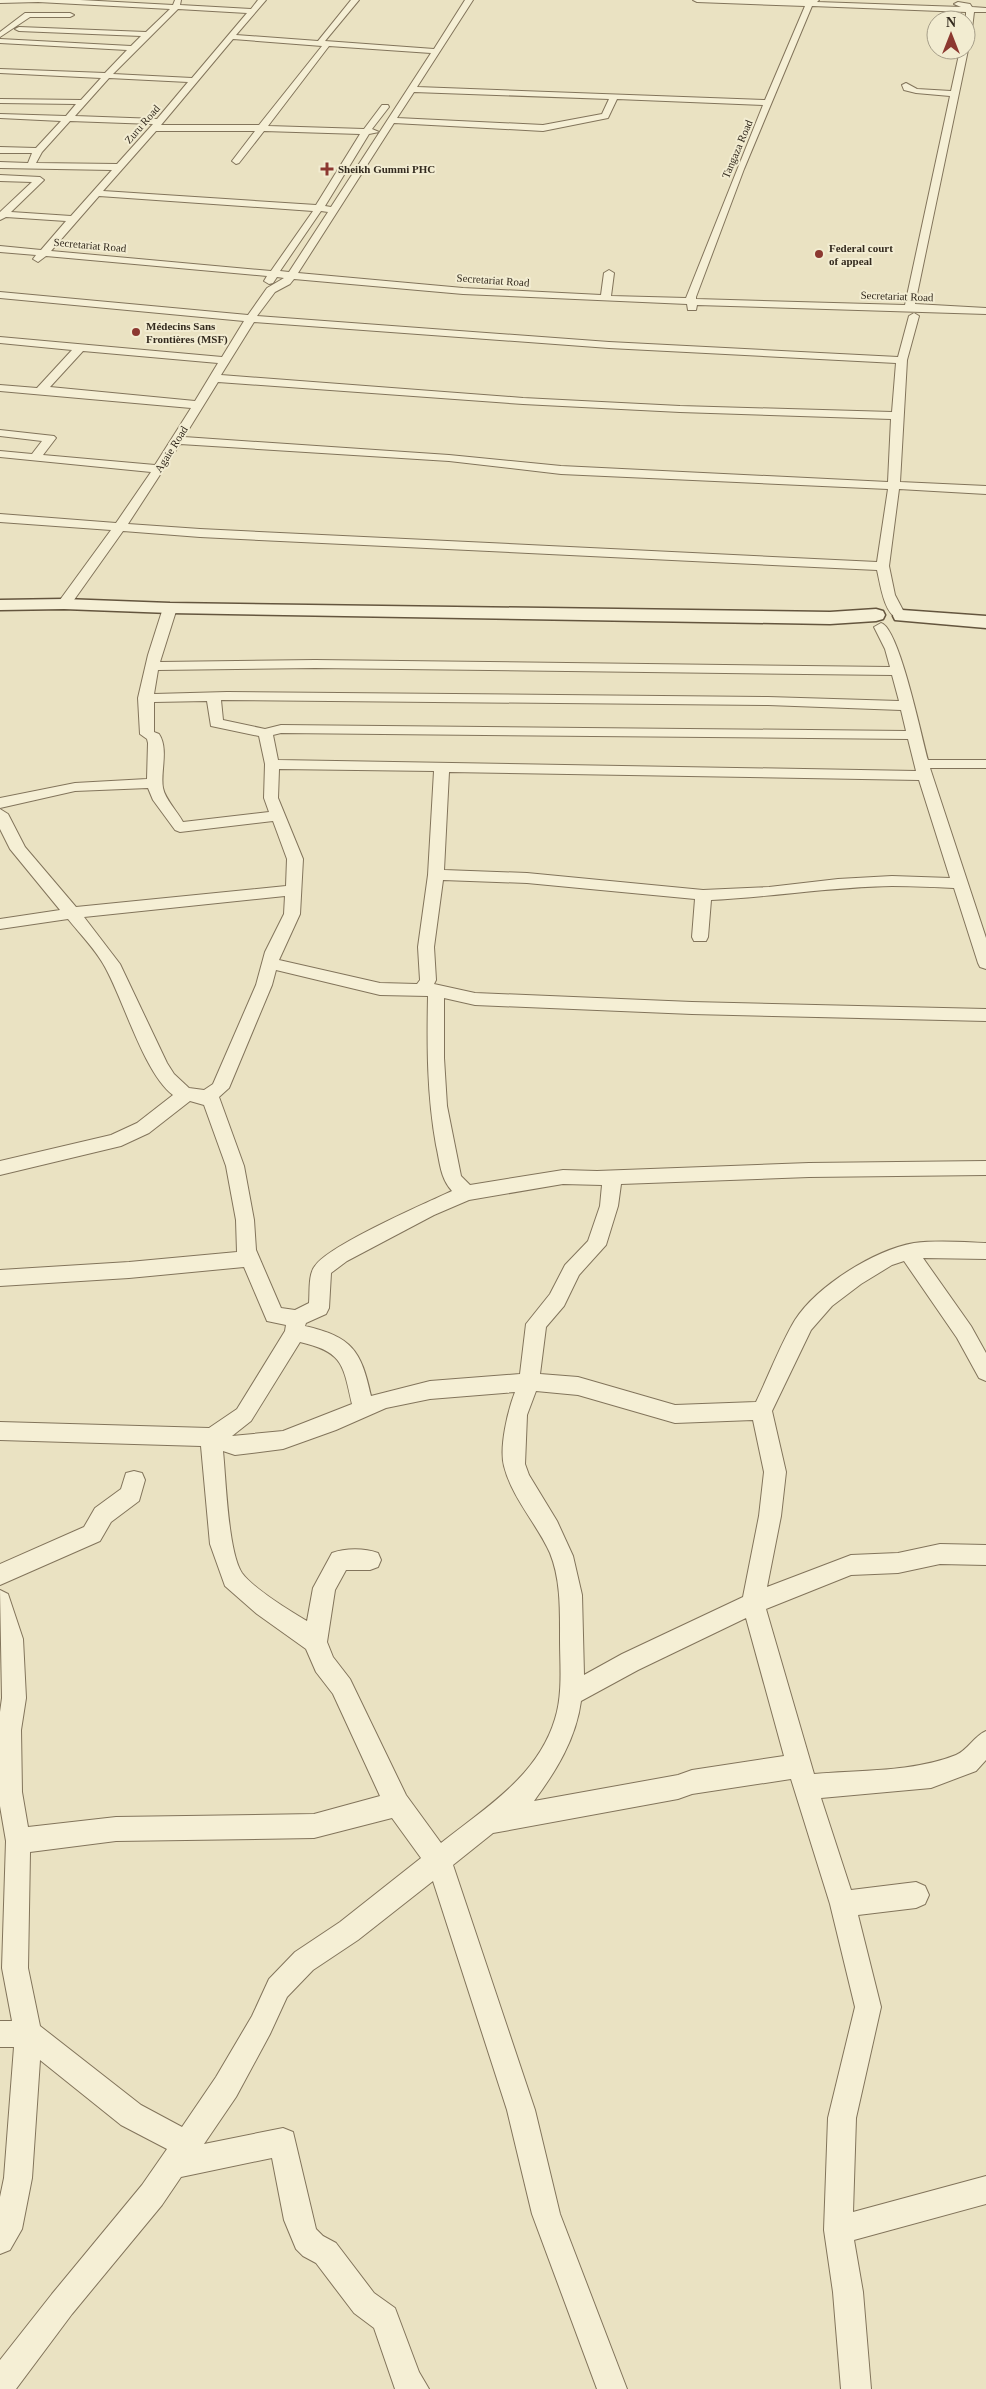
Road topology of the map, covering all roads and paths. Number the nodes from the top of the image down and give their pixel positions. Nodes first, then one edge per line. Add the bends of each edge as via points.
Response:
1 (262, 0) edge
2 (355, 0) edge
3 (468, 0) edge
4 (697, 0) edge
5 (776, 0) edge
6 (944, 0) edge
7 (0, 1) edge
8 (812, 2) edge
9 (177, 4) edge
10 (897, 4) edge
11 (887, 6) edge
12 (968, 8) junction
13 (986, 9) edge
14 (252, 11) junction
15 (80, 16) dead end
16 (154, 19) dead end
17 (164, 19) junction
18 (440, 25) dead end
19 (452, 26) junction
20 (6, 28) junction
21 (63, 31) junction
22 (148, 34) junction
23 (0, 35) edge
24 (231, 37) junction
25 (432, 38) dead end
26 (0, 41) edge
27 (49, 43) junction
28 (324, 43) junction
29 (133, 48) junction
30 (435, 52) junction
31 (422, 54) junction
32 (36, 55) dead end
33 (962, 60) edge
34 (0, 71) edge
35 (107, 76) junction
36 (194, 80) junction
37 (906, 85) dead end
38 (411, 89) junction
39 (956, 94) junction
40 (614, 97) junction
41 (0, 101) edge
42 (84, 102) junction
43 (388, 102) dead end
44 (769, 103) junction
45 (0, 116) edge
46 (70, 117) junction
47 (391, 120) junction
48 (157, 125) junction
49 (262, 128) junction
50 (366, 132) junction
51 (382, 133) junction
52 (0, 150) edge
53 (38, 151) junction
54 (236, 161) dead end
55 (0, 164) edge
56 (31, 165) junction
57 (120, 167) junction
58 (0, 178) edge
59 (98, 193) junction
60 (319, 208) junction
61 (335, 209) junction
62 (2, 212) edge
63 (74, 219) junction
64 (0, 249) edge
65 (0, 256) edge
66 (41, 256) junction
67 (609, 273) dead end
68 (288, 279) junction
69 (271, 282) junction
70 (0, 295) edge
71 (605, 299) junction
72 (692, 305) junction
73 (986, 311) edge
74 (914, 312) junction
75 (986, 317) edge
76 (250, 320) junction
77 (0, 340) edge
78 (78, 348) junction
79 (225, 360) junction
80 (902, 360) junction
81 (214, 378) junction
82 (0, 388) edge
83 (42, 390) junction
84 (198, 405) junction
85 (897, 416) junction
86 (2, 433) dead end
87 (176, 440) junction
88 (0, 454) edge
89 (35, 457) junction
90 (159, 468) junction
91 (894, 486) junction
92 (986, 490) edge
93 (0, 518) edge
94 (119, 528) junction
95 (883, 566) junction
96 (64, 604) junction
97 (1, 607) edge
98 (170, 608) junction
99 (889, 620) junction
100 (986, 622) edge
101 (152, 666) junction
102 (487, 666) junction
103 (898, 671) junction
104 (214, 696) junction
105 (145, 698) junction
106 (485, 699) junction
107 (907, 706) junction
108 (265, 733) junction
109 (915, 735) junction
110 (272, 764) junction
111 (986, 764) edge
112 (442, 768) junction
113 (924, 770) junction
114 (156, 783) junction
115 (0, 803) edge
116 (0, 814) edge
117 (276, 816) junction
118 (436, 875) junction
119 (960, 883) junction
120 (294, 890) junction
121 (703, 895) junction
122 (72, 913) junction
123 (0, 924) edge
124 (700, 937) dead end
125 (986, 963) edge
126 (270, 964) junction
127 (429, 990) junction
128 (986, 1015) edge
129 (186, 1094) junction
130 (208, 1096) junction
131 (0, 1168) edge
132 (986, 1168) edge
133 (612, 1178) junction
134 (466, 1193) junction
135 (986, 1251) edge
136 (908, 1252) junction
137 (248, 1259) junction
138 (0, 1278) edge
139 (296, 1325) junction
140 (986, 1372) edge
141 (529, 1382) junction
142 (363, 1407) junction
143 (762, 1411) junction
144 (0, 1431) edge
145 (211, 1439) junction
146 (134, 1480) dead end
147 (986, 1555) edge
148 (370, 1560) dead end
149 (0, 1575) edge
150 (0, 1601) edge
151 (753, 1603) junction
152 (314, 1642) junction
153 (570, 1695) junction
154 (986, 1743) edge
155 (803, 1777) junction
156 (397, 1804) junction
157 (489, 1821) junction
158 (18, 1841) junction
159 (439, 1861) junction
160 (916, 1895) dead end
161 (843, 1904) junction
162 (0, 2034) edge
163 (28, 2034) junction
164 (180, 2154) junction
165 (986, 2190) edge
166 (838, 2230) junction
167 (0, 2240) edge
168 (0, 2384) edge
169 (414, 2389) edge
170 (612, 2389) edge
171 (856, 2389) edge

1 - 14 street, Zuru Road
2 - 28 street
3 - 19 street
4 - 8 street
5 - 8 street
6 - 12 street
7 - 9 street
8 - 11 street
8 - 44 street, Tangaza Road
9 - 14 street
9 - 17 street
10 - 11 street
10 - 12 street
12 - 13 street
14 - 24 street, Zuru Road
15 - 20 street via 28,15
16 - 17 street
17 - 22 street
18 - 19 street
19 - 30 street
20 - 21 street
20 - 23 street
21 - 22 street
21 - 27 street
22 - 29 street
24 - 28 street
24 - 36 street, Zuru Road
25 - 31 street
26 - 27 street
27 - 29 street
27 - 32 street
28 - 31 street
28 - 49 street
29 - 35 street
30 - 31 street
30 - 38 street
33 - 39 street
34 - 35 street via 20,69
35 - 36 street
35 - 42 street
36 - 48 street, Zuru Road
37 - 39 street via 916,92
38 - 40 street
38 - 47 street
39 - 74 street via 910,305
40 - 44 street
40 - 47 street via 605,116 543,128
41 - 42 street
42 - 46 street
43 - 50 street, Agaie Road
44 - 72 street, Tangaza Road via 706,255 691,297
45 - 46 street
46 - 48 street
46 - 53 street
47 - 51 street
48 - 49 street
48 - 57 street, Zuru Road
49 - 50 street
49 - 54 street
50 - 51 street
50 - 60 street, Agaie Road
51 - 61 street
52 - 53 street
53 - 56 street
55 - 56 street
56 - 57 street
57 - 59 street, Zuru Road
58 - 62 street via 40,180 12,207
59 - 60 street
59 - 63 street, Zuru Road
60 - 61 street
60 - 69 street, Agaie Road
61 - 68 street
62 - 63 street
63 - 66 street, Zuru Road
64 - 66 street, Secretariat Road
65 - 66 street, Secretariat Road
66 - 69 street, Secretariat Road
67 - 71 street
68 - 69 street, Secretariat Road
68 - 71 street, Secretariat Road
68 - 72 street, Secretariat Road via 468,298
69 - 76 street, Agaie Road
70 - 76 street
71 - 72 street, Secretariat Road
72 - 74 street, Secretariat Road
73 - 74 street, Secretariat Road
74 - 75 street, Secretariat Road
74 - 80 street
76 - 79 street, Agaie Road
76 - 80 street via 609,345
77 - 78 street
78 - 79 street
78 - 83 street
79 - 81 street, Agaie Road
80 - 85 street
81 - 84 street, Agaie Road
81 - 85 street via 553,403
82 - 83 street
83 - 84 street
84 - 87 street, Agaie Road
85 - 91 street
86 - 89 street via 50,438
87 - 90 street, Agaie Road
87 - 91 street via 561,470
88 - 89 street
89 - 90 street
90 - 94 street, Agaie Road
91 - 92 street
91 - 95 street
93 - 94 street
94 - 95 street
94 - 96 street, Agaie Road
95 - 99 street via 889,595
96 - 97 street
96 - 98 street
98 - 99 street
98 - 101 street
99 - 100 street
99 - 103 street
101 - 102 street
101 - 105 street
102 - 103 street
102 - 106 street
103 - 107 street
104 - 105 street
104 - 106 street
104 - 108 street via 216,723
105 - 114 street via 147,734 154,737 156,743
106 - 107 street via 768,701
107 - 109 street
108 - 109 street via 281,729
108 - 110 street
109 - 113 street
110 - 112 street
110 - 117 street via 271,798
111 - 113 street
112 - 113 street
112 - 118 street
113 - 119 street
114 - 115 street via 74,786
114 - 117 street via 159,799 180,827
116 - 122 street via 18,849
117 - 120 street via 295,859
118 - 121 street via 528,878
118 - 127 street via 426,947
119 - 121 street via 883,881
119 - 125 street
120 - 122 street
120 - 126 street via 292,914
121 - 124 street
122 - 123 street
122 - 129 street via 112,964 159,1065 179,1091
126 - 127 street via 380,989
126 - 130 street via 220,1088
127 - 128 street via 475,999
127 - 134 street via 441,1123 452,1179
129 - 130 street
129 - 131 street via 143,1128 115,1141
130 - 137 street via 217,1111 235,1166 244,1206
132 - 133 street via 809,1170
133 - 134 street via 563,1177
133 - 141 street via 609,1206 596,1245 572,1270 557,1300 536,1324
134 - 139 street via 340,1256 322,1270 319,1308
135 - 136 street via 938,1249
136 - 140 street via 964,1332
136 - 143 street via 870,1268 825,1300 803,1325
137 - 138 street
137 - 139 street via 274,1316
139 - 142 street via 344,1351
139 - 145 street via 244,1415
141 - 142 street via 430,1390
141 - 143 street via 578,1386 675,1414
141 - 153 street via 518,1415 514,1464 519,1479 562,1556 571,1595 573,1623
142 - 145 street via 329,1424 283,1440 235,1446
143 - 151 street via 775,1472
144 - 145 street
145 - 152 street via 220,1544 233,1579
146 - 149 street via 131,1494 103,1515 92,1534
147 - 151 street via 940,1554 898,1563 851,1565
148 - 152 street via 340,1560 324,1588
150 - 158 street via 12,1648 14,1698 9,1730 10,1792
151 - 153 street via 630,1662
151 - 155 street
152 - 156 street via 324,1664 342,1687
153 - 157 street via 566,1718 551,1756 525,1792
154 - 155 street via 967,1762 932,1776
155 - 157 street via 692,1782
155 - 161 street
156 - 158 street via 314,1826 116,1829
156 - 159 street
157 - 159 street
158 - 163 street via 15,1968
159 - 164 street via 349,1931 304,1961 278,1988 226,2087
159 - 170 street via 521,2110 546,2214
160 - 161 street
161 - 166 street via 868,2007 842,2118
162 - 163 street
163 - 164 street
163 - 167 street via 18,2178 8,2228
164 - 168 street via 152,2195
164 - 169 street via 283,2142 298,2220 306,2238 326,2253 364,2303 385,2318 406,2381
165 - 166 street
166 - 171 street via 848,2292

